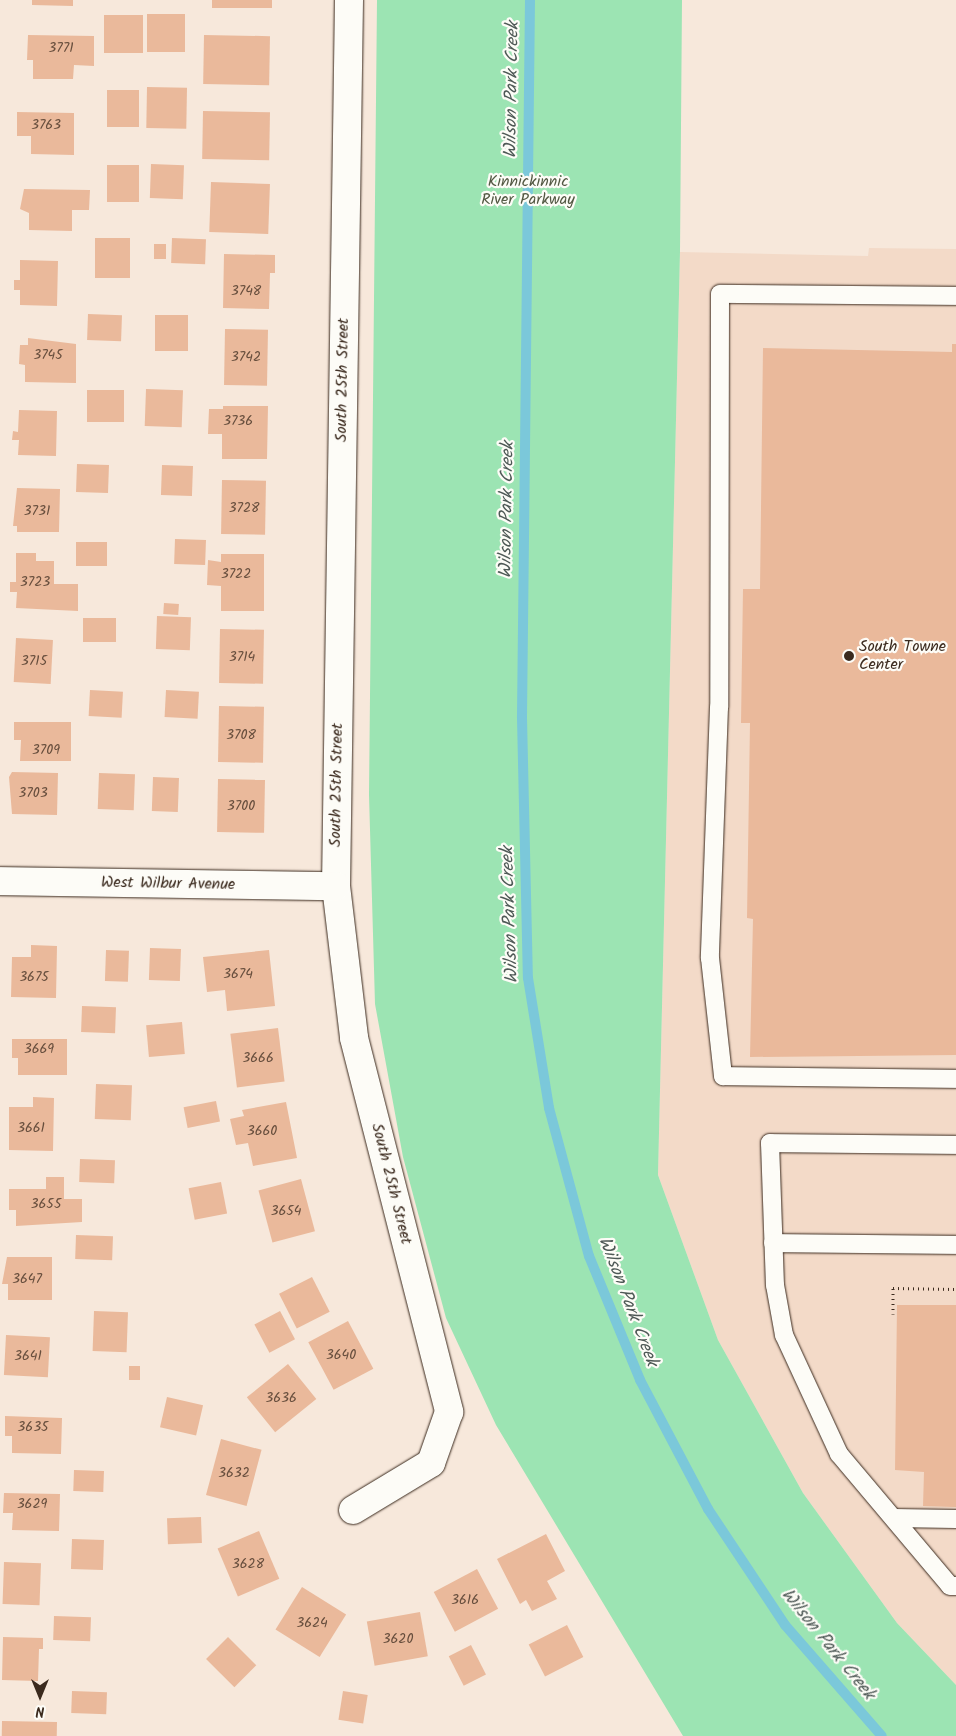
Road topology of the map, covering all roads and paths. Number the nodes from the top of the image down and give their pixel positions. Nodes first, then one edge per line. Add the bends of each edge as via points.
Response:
1 (349, 0) edge
2 (956, 296) edge
3 (0, 882) edge
4 (336, 886) junction
5 (956, 1079) edge
6 (956, 1146) edge
7 (773, 1243) junction
8 (956, 1245) edge
9 (956, 1289) edge
10 (893, 1314) dead end
11 (353, 1510) dead end
12 (894, 1518) junction
13 (956, 1519) edge
14 (956, 1586) edge

1 - 4 street, South 25th Street
2 - 5 lane via 720,294 719,707 710,958 723,1076
3 - 4 street, West Wilbur Avenue
4 - 11 street, South 25th Street via 354,1038 449,1412 431,1463
6 - 7 lane via 770,1143
7 - 8 lane
7 - 12 lane via 775,1285 784,1335 839,1454
9 - 10 path via 893,1288
12 - 13 lane
12 - 14 lane via 950,1586

